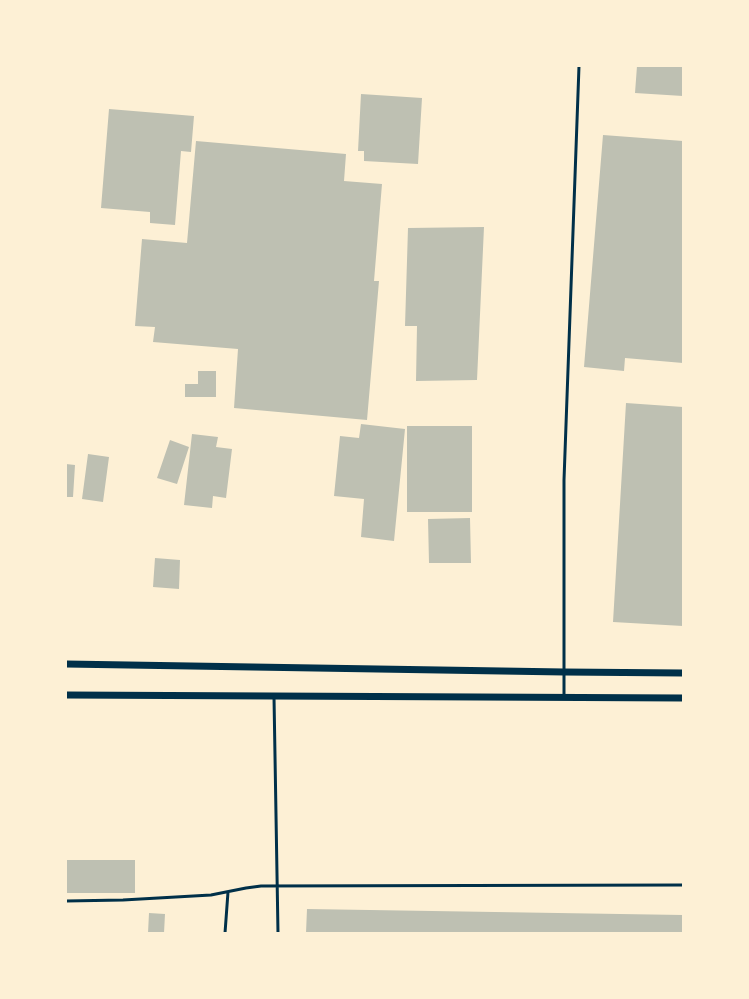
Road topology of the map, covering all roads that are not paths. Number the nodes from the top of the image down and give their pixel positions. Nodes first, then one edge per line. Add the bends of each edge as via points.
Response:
1 (579, 66) edge
2 (66, 664) edge
3 (564, 672) junction
4 (683, 673) edge
5 (66, 694) edge
6 (274, 695) junction
7 (564, 696) junction
8 (683, 698) edge
9 (683, 886) edge
10 (277, 887) junction
11 (228, 892) junction
12 (66, 901) edge
13 (225, 933) edge
14 (278, 933) edge

1 - 3 lane via 564,480
2 - 3 street
3 - 4 street
3 - 7 lane
5 - 6 street
6 - 7 street
6 - 10 lane
7 - 8 street
9 - 10 lane
10 - 11 lane via 262,886
10 - 14 lane
11 - 12 lane via 144,899
11 - 13 lane

